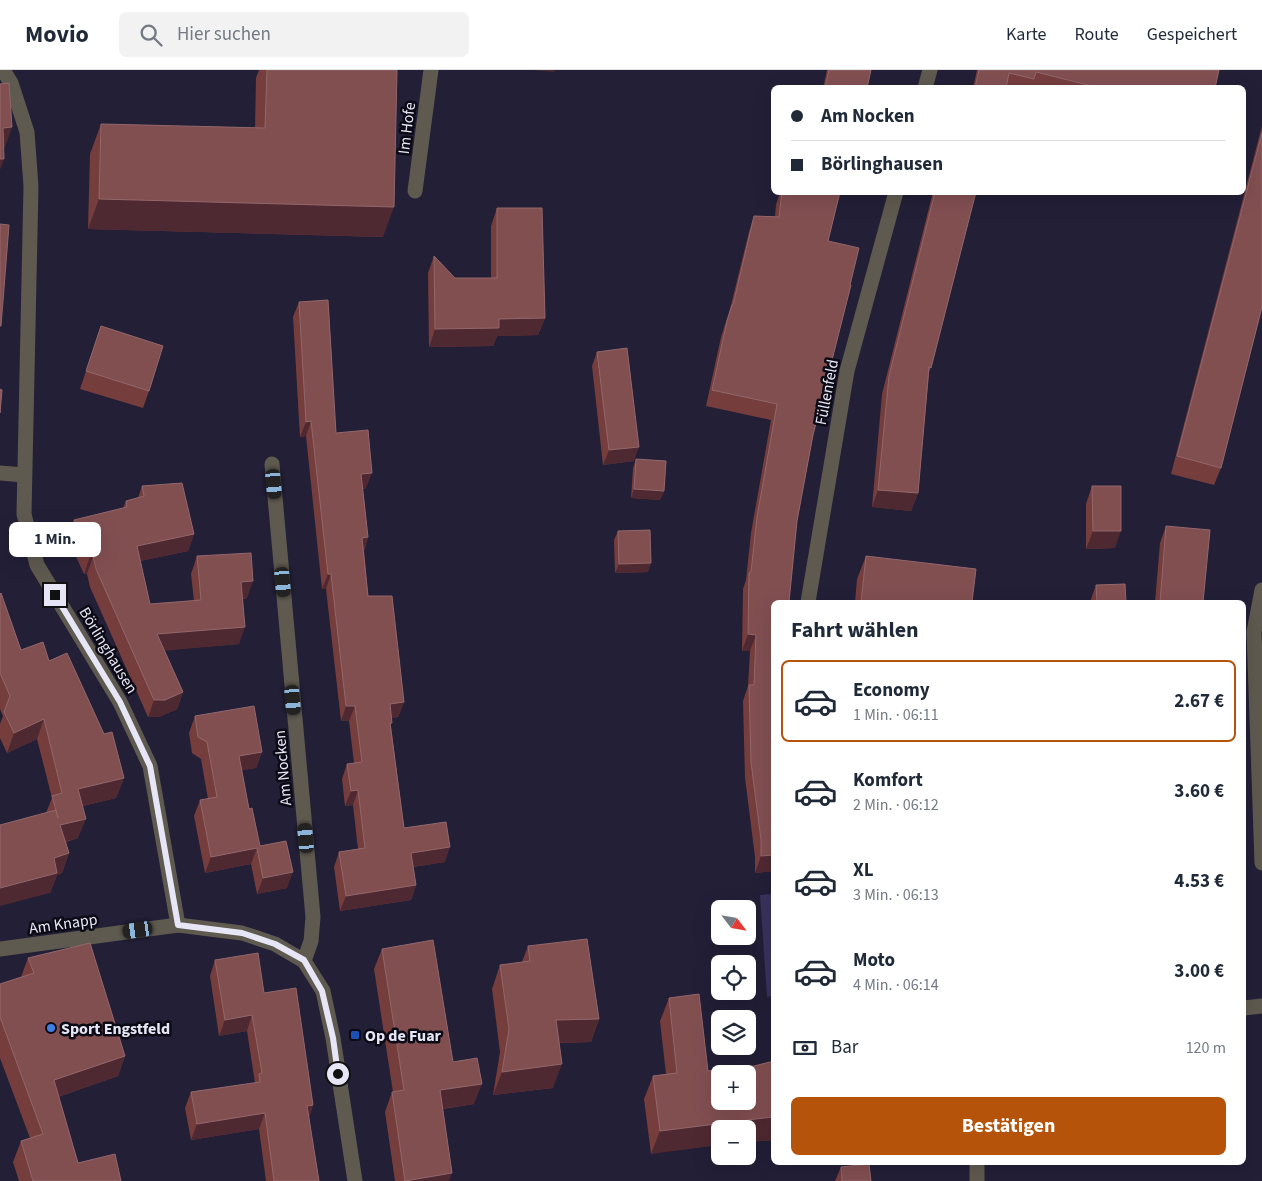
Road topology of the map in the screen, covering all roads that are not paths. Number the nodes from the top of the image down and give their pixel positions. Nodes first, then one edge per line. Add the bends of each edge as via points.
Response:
1 (3, 70) edge
2 (431, 70) edge
3 (930, 70) edge
4 (926, 85) edge
5 (415, 191) dead end
6 (895, 195) edge
7 (272, 464) dead end
8 (0, 473) edge
9 (24, 475) junction
10 (1262, 590) edge
11 (808, 600) edge
12 (1262, 863) edge
13 (178, 925) junction
14 (0, 950) edge
15 (304, 960) junction
16 (1262, 1006) edge
17 (1246, 1008) edge
18 (977, 1165) edge
19 (355, 1181) edge
20 (977, 1181) edge

1 - 9 street, Börlinghausen via 11,83 27,132 31,186
2 - 5 street, Im Hofe
3 - 4 street
6 - 11 street, Füllenfeld via 847,371
7 - 15 street, Am Nocken via 313,917 311,941
8 - 9 street
9 - 13 street, Börlinghausen via 24,514 37,564 120,702 150,766
10 - 12 street via 1254,632
13 - 14 street, Am Knapp
13 - 15 street, Am Knapp via 242,933 275,944
15 - 19 street via 322,991 333,1038
16 - 17 street
18 - 20 street

